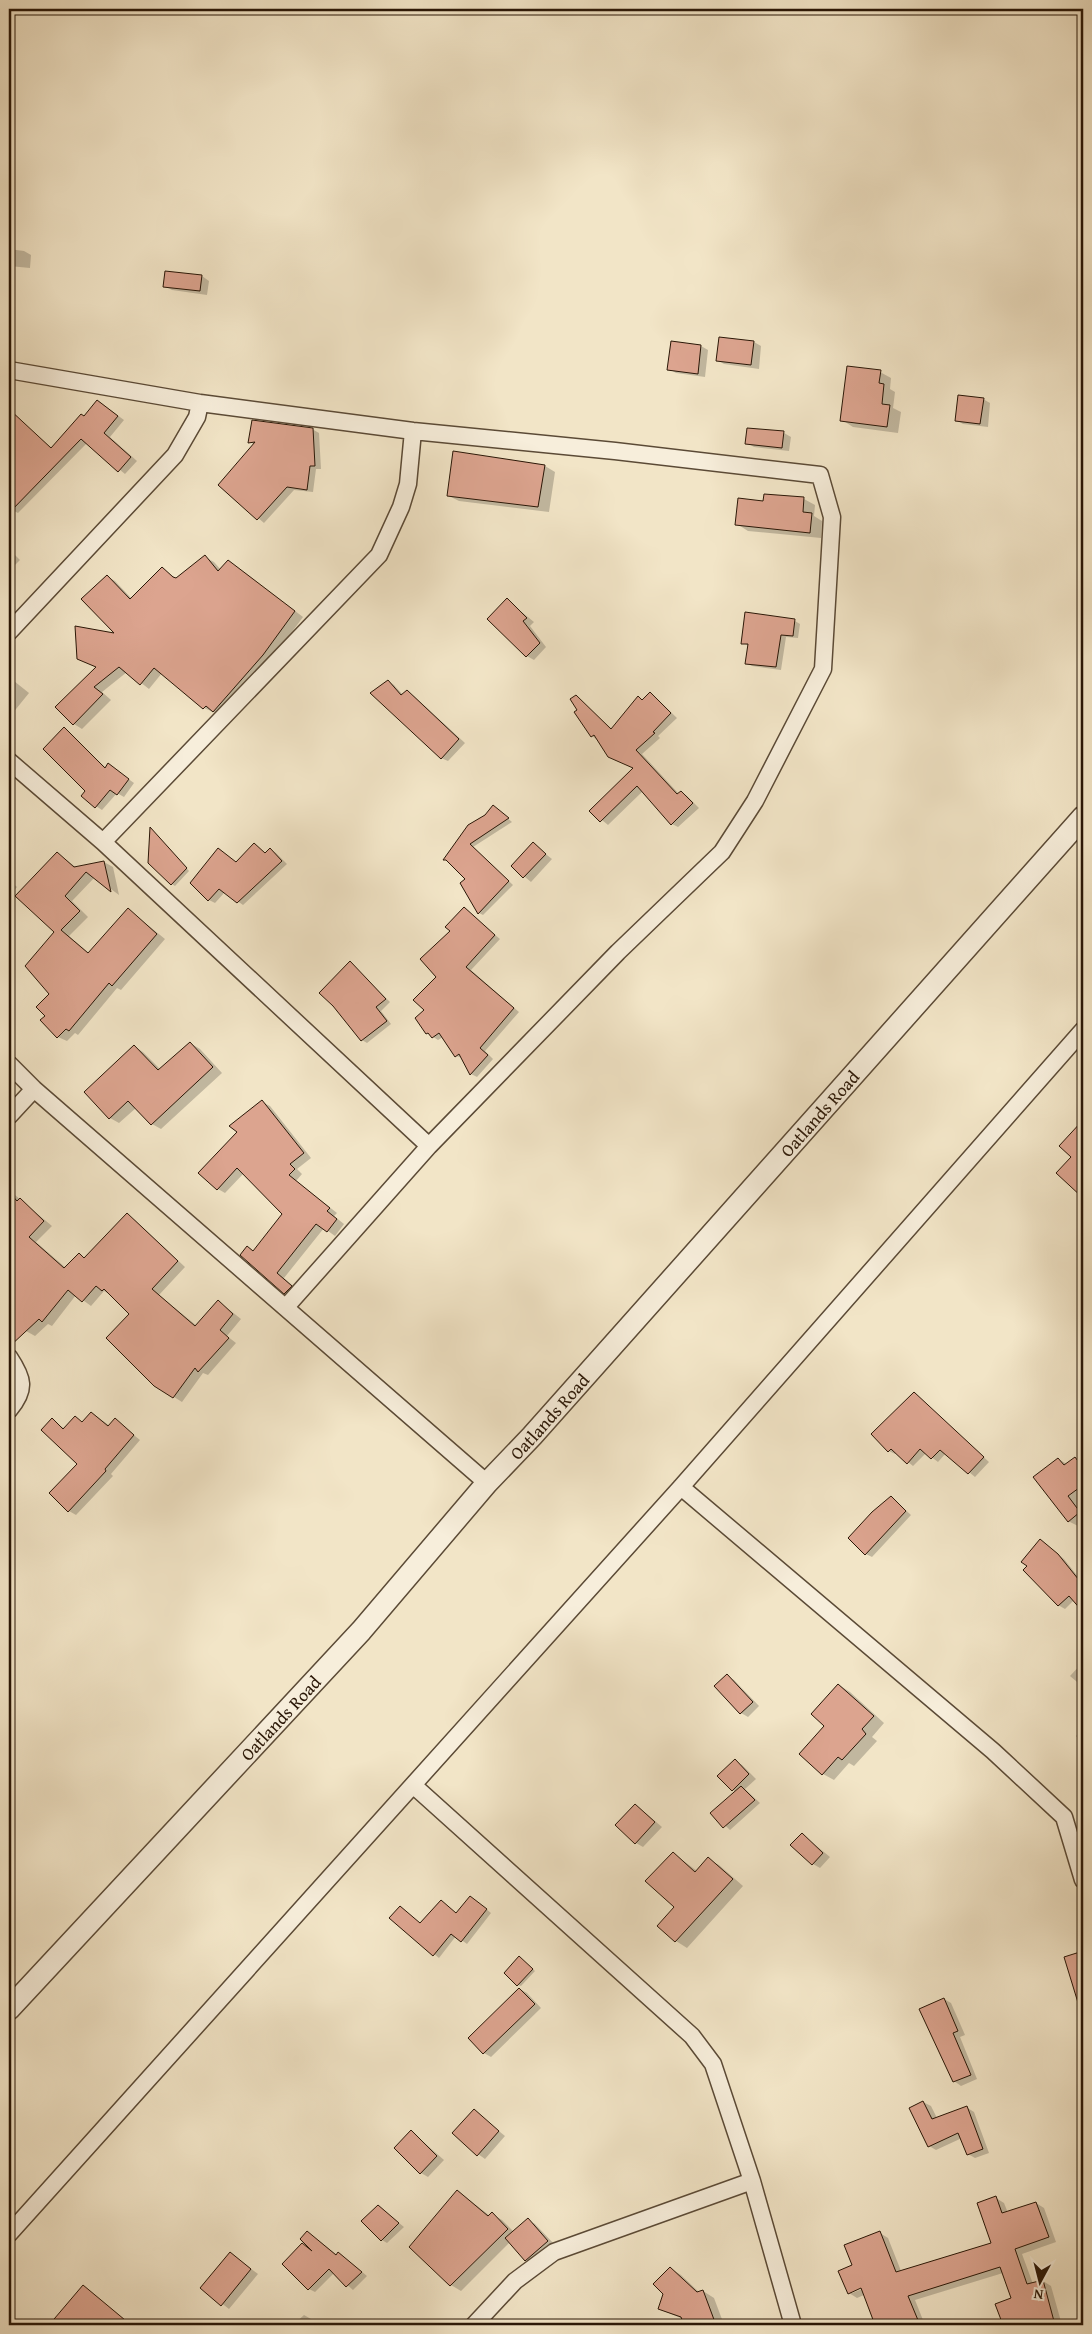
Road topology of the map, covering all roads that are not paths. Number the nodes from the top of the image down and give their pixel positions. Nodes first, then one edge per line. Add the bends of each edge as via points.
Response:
1 (9, 370) edge
2 (200, 403) junction
3 (413, 431) junction
4 (9, 632) edge
5 (9, 761) edge
6 (1083, 817) edge
7 (103, 842) junction
8 (1083, 1030) edge
9 (9, 1064) edge
10 (34, 1089) junction
11 (9, 1116) edge
12 (429, 1146) junction
13 (286, 1307) junction
14 (9, 1357) edge
15 (9, 1410) edge
16 (487, 1483) junction
17 (681, 1487) junction
18 (412, 1784) junction
19 (1083, 1880) edge
20 (9, 2009) edge
21 (752, 2182) junction
22 (9, 2234) edge
23 (474, 2325) edge
24 (793, 2325) edge

1 - 2 street
2 - 3 street
2 - 4 street via 197,417 174,455
3 - 7 street via 408,484 379,555
3 - 12 street via 820,475 832,517 823,669 750,809 722,852 618,952
5 - 7 street
6 - 16 street, Oatlands Road
7 - 12 street
8 - 17 street
9 - 10 street
10 - 11 street
10 - 13 street
12 - 13 street
13 - 16 street
14 - 15 street via 20,1374 21,1389
16 - 20 street, Oatlands Road via 361,1631
17 - 18 street
17 - 19 street via 993,1751 1064,1817
18 - 21 street via 692,2036 714,2064
18 - 22 street
21 - 23 street via 554,2252 515,2281
21 - 24 street

